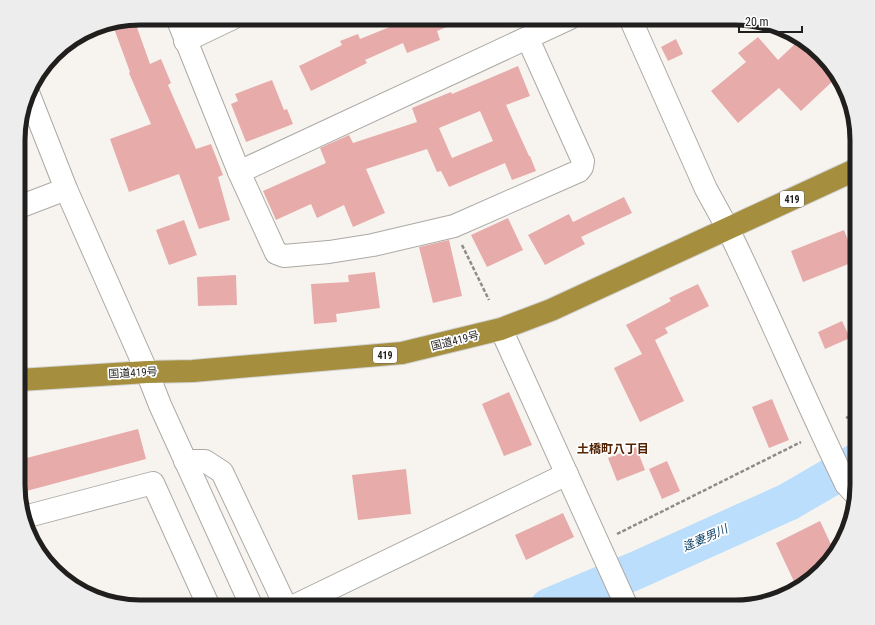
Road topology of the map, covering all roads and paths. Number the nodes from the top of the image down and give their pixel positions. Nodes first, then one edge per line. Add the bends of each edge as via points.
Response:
1 (179, 25) edge
2 (218, 25) edge
3 (556, 25) edge
4 (633, 25) edge
5 (528, 39) junction
6 (185, 41) junction
7 (32, 102) edge
8 (239, 172) junction
9 (850, 172) edge
10 (66, 189) junction
11 (25, 205) edge
12 (454, 226) junction
13 (728, 229) junction
14 (489, 300) dead end
15 (501, 329) junction
16 (147, 372) junction
17 (25, 380) edge
18 (850, 416) edge
19 (846, 418) dead end
20 (801, 442) dead end
21 (185, 461) junction
22 (567, 474) junction
23 (850, 487) edge
24 (29, 516) edge
25 (598, 543) junction
26 (206, 600) edge
27 (249, 600) edge
28 (283, 600) edge
29 (306, 600) edge
30 (625, 600) edge

1 - 6 street
2 - 6 street
3 - 5 street
4 - 13 street via 706,189
5 - 8 street
5 - 12 street via 583,161 582,167 579,171
6 - 8 street
7 - 10 street
8 - 12 street via 279,256 358,248
9 - 13 highway, 国道419号 / 419
10 - 11 street
10 - 16 street
12 - 14 path
13 - 15 highway, 国道419号 / 419 via 551,310
13 - 23 street via 823,436
15 - 16 highway, 国道419号 / 419 via 402,354 193,371
15 - 22 street
16 - 17 highway, 国道419号 / 419
16 - 21 street
18 - 19 path
20 - 25 path
21 - 27 street
21 - 28 street via 205,461 222,472
22 - 25 street
22 - 29 street
24 - 26 street via 153,483
25 - 30 street

